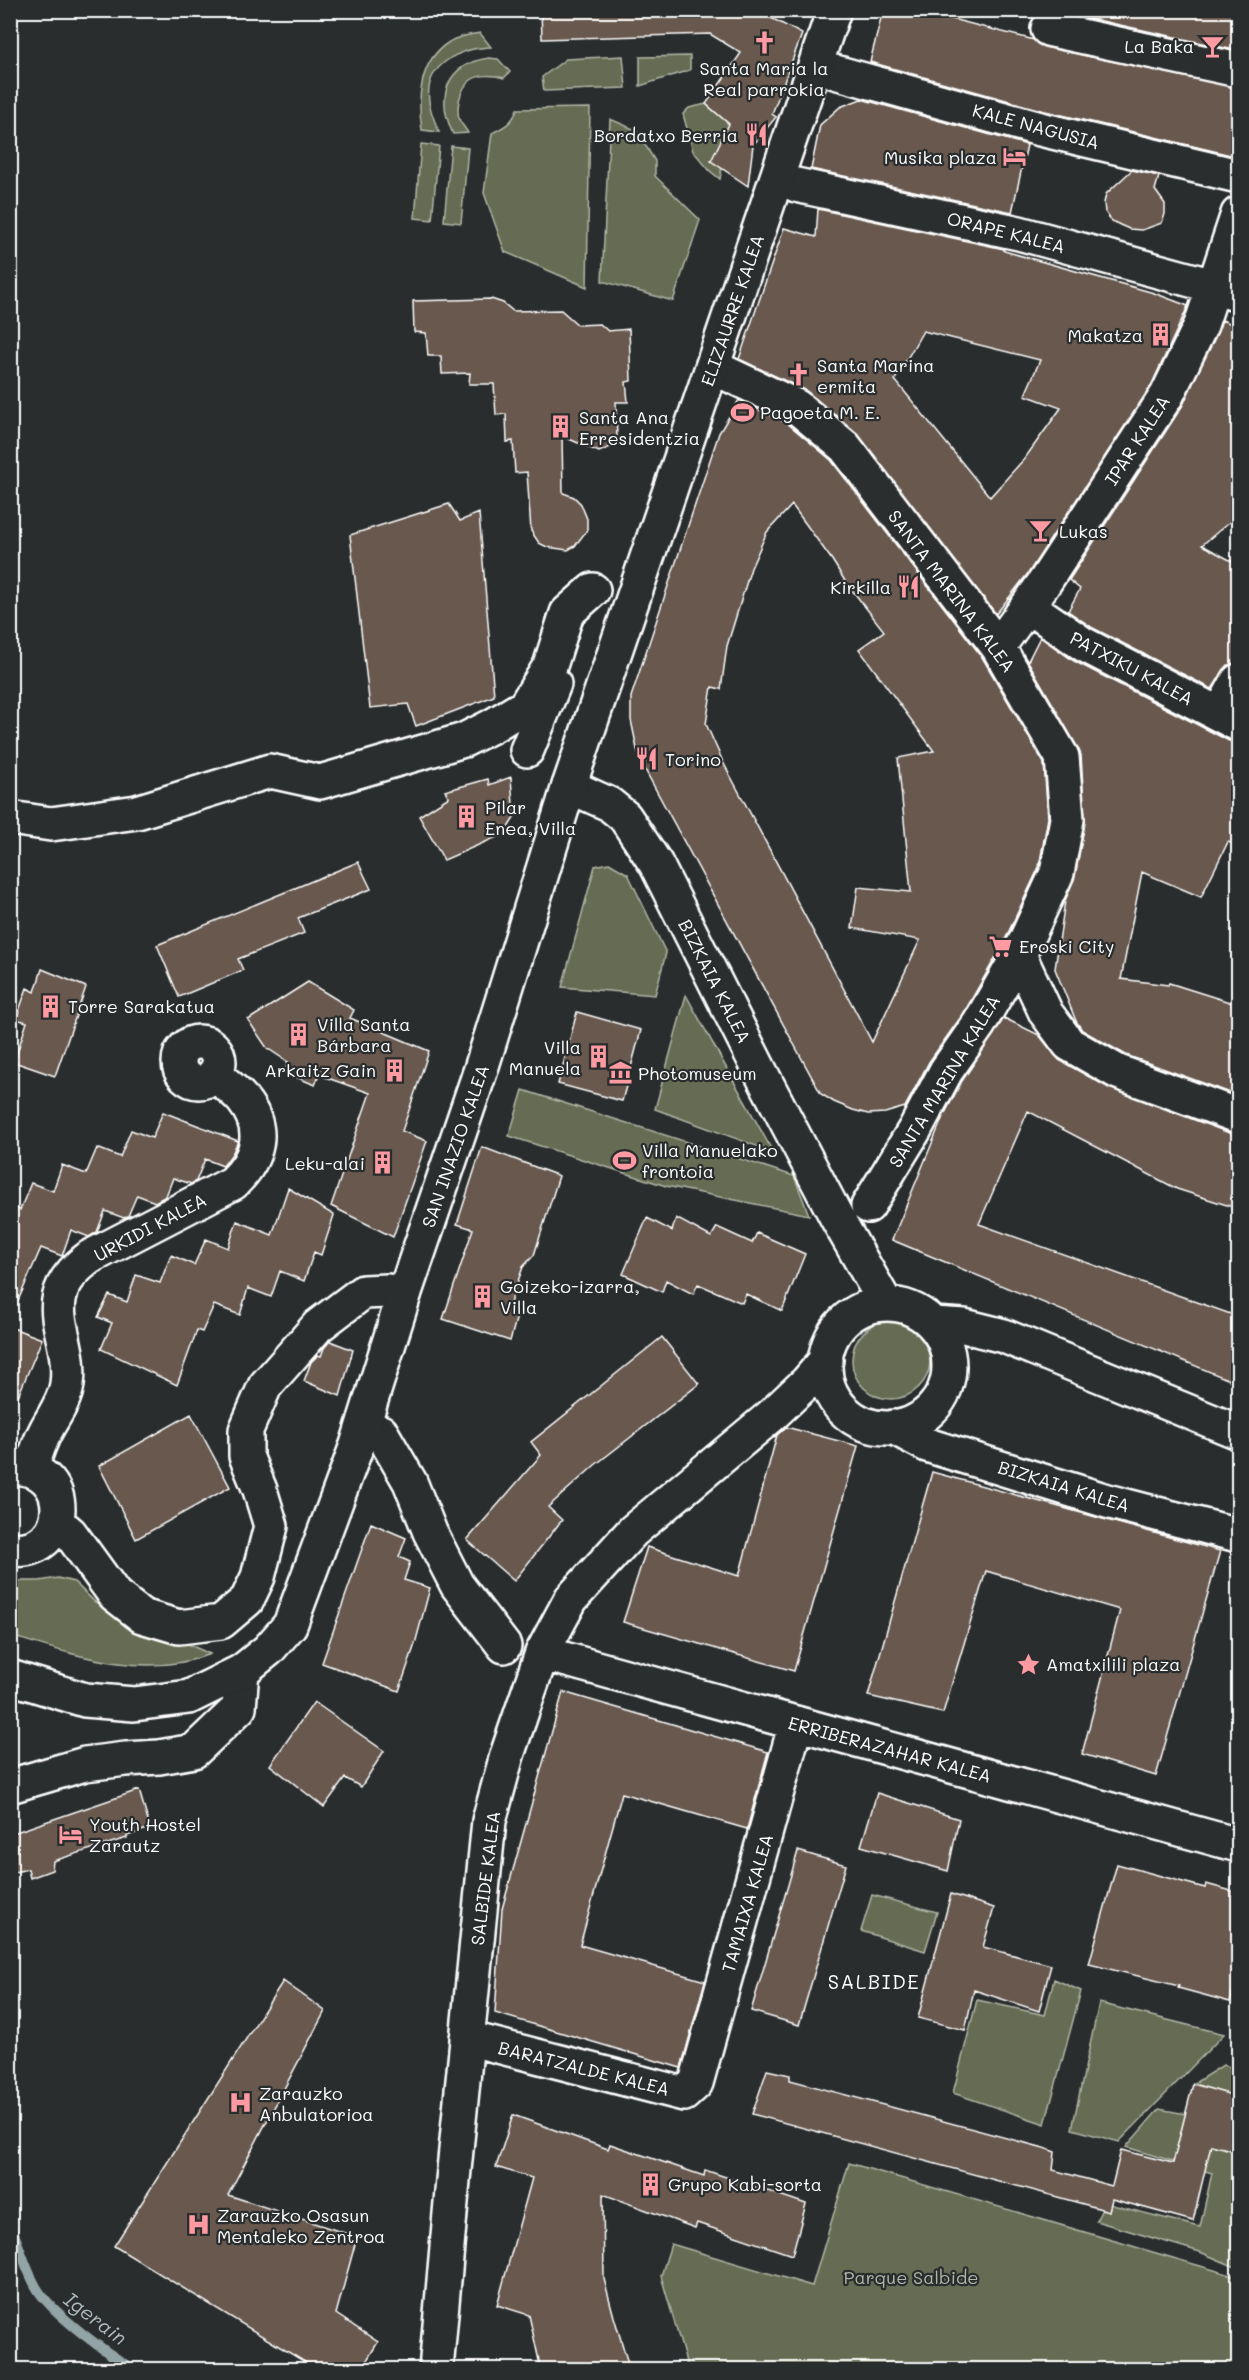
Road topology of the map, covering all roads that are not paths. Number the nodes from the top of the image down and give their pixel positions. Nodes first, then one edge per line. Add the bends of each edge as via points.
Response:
1 (831, 13) edge
2 (1048, 29) dead end
3 (1239, 70) edge
4 (835, 72) dead end
5 (1239, 176) edge
6 (796, 185) dead end
7 (1239, 214) edge
8 (1226, 291) edge
9 (712, 367) junction
10 (593, 590) junction
11 (633, 602) junction
12 (1029, 606) junction
13 (998, 647) junction
14 (1239, 681) edge
15 (1229, 719) edge
16 (527, 750) dead end
17 (569, 786) junction
18 (10, 818) edge
19 (1019, 955) junction
20 (214, 1074) dead end
21 (1239, 1116) edge
22 (868, 1206) dead end
23 (847, 1236) junction
24 (404, 1295) junction
25 (886, 1304) junction
26 (852, 1315) junction
27 (933, 1324) junction
28 (826, 1360) junction
29 (844, 1410) junction
30 (771, 1416) junction
31 (893, 1427) junction
32 (1239, 1431) edge
33 (381, 1432) dead end
34 (21, 1468) edge
35 (57, 1522) junction
36 (1239, 1535) edge
37 (10, 1549) edge
38 (504, 1646) dead end
39 (542, 1653) junction
40 (242, 1671) junction
41 (10, 1677) edge
42 (796, 1723) junction
43 (10, 1786) edge
44 (1239, 1845) edge
45 (467, 2038) junction
46 (696, 2083) joint
47 (436, 2370) edge

1 - 9 street, ELIZAURRE KALEA
2 - 3 street
4 - 5 street, KALE NAGUSIA via 1040,129
6 - 8 street, ORAPE KALEA via 1019,233
7 - 8 street, IPAR KALEA
8 - 12 street, IPAR KALEA via 1201,325 1167,395
9 - 11 street, ELIZAURRE KALEA
9 - 13 street, SANTA MARINA KALEA via 797,407 845,447
10 - 11 street
10 - 16 street
10 - 18 street via 567,613 550,666 525,706 464,740 320,782 270,771 136,812 51,824
11 - 17 street, SAN INAZIO KALEA
12 - 13 street, IPAR KALEA
12 - 15 street, PATXIKU KALEA via 1083,644
13 - 19 street, SANTA MARINA KALEA via 1062,757 1067,819 1057,873
14 - 15 street
17 - 23 street, BIZKAIA KALEA via 609,804 625,817 656,864
17 - 24 street, SAN INAZIO KALEA via 481,1069
19 - 21 street via 1046,1013 1069,1044 1118,1072
19 - 22 street, SANTA MARINA KALEA
20 - 34 street, URKIDI KALEA via 242,1098 252,1113 257,1132 247,1169 233,1183 90,1257 71,1274 58,1308 68,1370 64,1398
23 - 25 street, BIZKAIA KALEA
23 - 26 street, BIZKAIA KALEA
24 - 35 street via 363,1292 318,1326 265,1386 246,1430 246,1456 271,1526 258,1577 247,1600 221,1622 179,1627 142,1616 115,1595 70,1533
24 - 40 street, SAN INAZIO KALEA via 357,1445 290,1626
25 - 26 street via 868,1306
25 - 27 street via 919,1312
26 - 28 street via 838,1328
27 - 31 street via 944,1340 949,1359 945,1388 929,1412 912,1423
27 - 32 street via 964,1326 1004,1336
28 - 29 street via 827,1380
28 - 30 street, SALBIDE KALEA
29 - 30 street, SALBIDE KALEA via 807,1409
29 - 31 street via 875,1426
30 - 39 street, SALBIDE KALEA via 633,1531 571,1599
31 - 36 street, BIZKAIA KALEA via 927,1444 1107,1501
33 - 38 street via 410,1482 458,1585
34 - 35 street via 47,1480 57,1496
35 - 37 street via 40,1544
39 - 42 street, ERRIBERAZAHAR KALEA
39 - 45 street, SALBIDE KALEA via 489,1821
40 - 41 street, SAN INAZIO KALEA via 189,1697 134,1704 85,1700
40 - 43 street via 239,1708 194,1750 85,1764
42 - 44 street, ERRIBERAZAHAR KALEA
42 - 46 street, TAMAIXA KALEA
45 - 46 street, BARATZALDE KALEA via 684,2094
45 - 47 street, SALBIDE KALEA

